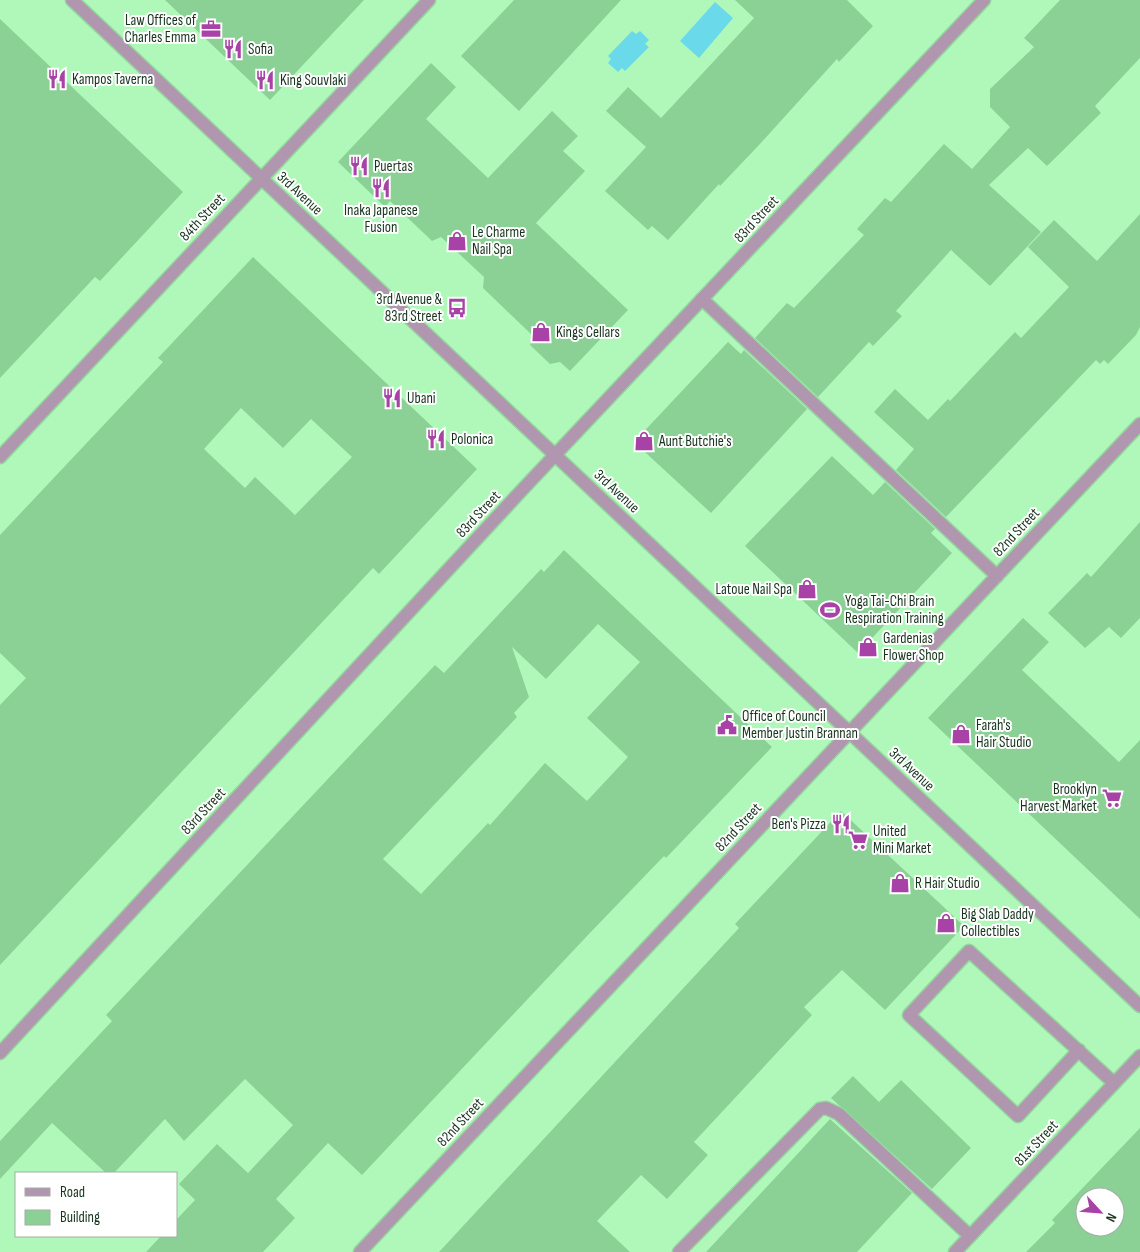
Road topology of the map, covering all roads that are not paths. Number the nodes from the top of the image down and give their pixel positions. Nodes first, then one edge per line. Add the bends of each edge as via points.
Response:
1 (72, 0) edge
2 (429, 0) edge
3 (984, 0) edge
4 (261, 178) junction
5 (702, 299) junction
6 (1140, 424) edge
7 (555, 455) junction
8 (0, 457) edge
9 (997, 576) junction
10 (850, 733) junction
11 (1140, 1006) edge
12 (1079, 1050) junction
13 (0, 1053) edge
14 (1140, 1056) edge
15 (1114, 1083) junction
16 (970, 1236) junction
17 (360, 1252) edge
18 (679, 1252) edge
19 (955, 1252) edge

1 - 4 street, 3rd Avenue
2 - 4 street, 84th Street
3 - 5 street, 83rd Street
4 - 7 street, 3rd Avenue
4 - 8 street, 84th Street
5 - 7 street, 83rd Street
5 - 9 street
6 - 9 street, 82nd Street
7 - 10 street, 3rd Avenue
7 - 13 street, 83rd Street
9 - 10 street, 82nd Street
10 - 11 street, 3rd Avenue
10 - 17 street, 82nd Street
12 - 12 street via 969,951 910,1015 1018,1116
12 - 15 street
14 - 15 street, 81st Street
15 - 16 street, 81st Street
16 - 18 street via 839,1114 826,1108 820,1109 777,1150
16 - 19 street, 81st Street

